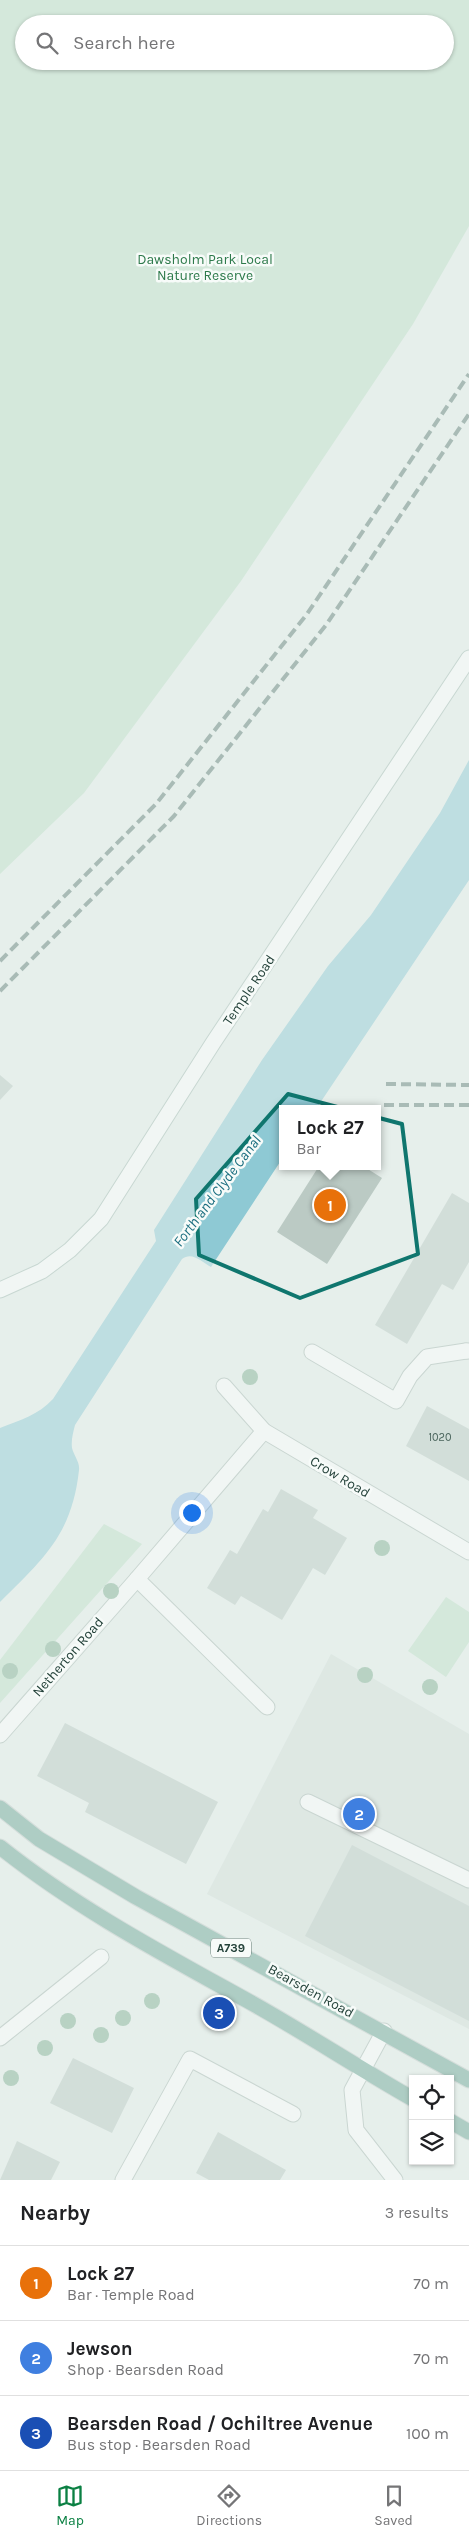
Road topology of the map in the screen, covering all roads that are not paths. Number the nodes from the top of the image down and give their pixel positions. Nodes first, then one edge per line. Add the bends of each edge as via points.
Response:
1 (469, 658) edge
2 (0, 1290) edge
3 (467, 1351) edge
4 (312, 1352) dead end
5 (224, 1386) dead end
6 (264, 1431) junction
7 (469, 1552) edge
8 (137, 1579) junction
9 (267, 1707) dead end
10 (0, 1735) edge
11 (308, 1802) dead end
12 (0, 1808) edge
13 (0, 1847) edge
14 (469, 1880) edge
15 (101, 1957) dead end
16 (384, 2031) junction
17 (0, 2038) edge
18 (364, 2071) junction
19 (469, 2080) edge
20 (409, 2097) edge
21 (293, 2114) dead end
22 (454, 2123) edge
23 (469, 2132) edge
24 (123, 2180) edge
25 (394, 2180) edge

1 - 2 street, Temple Road via 102,1218 70,1250 42,1271
3 - 4 street via 427,1357 410,1376 396,1401
5 - 6 street, Crow Road
6 - 7 street, Crow Road
6 - 8 street, Netherton Road
8 - 9 street
8 - 10 street, Netherton Road
11 - 14 street
12 - 16 main road, Bearsden Road / A739 via 38,1839 136,1896
13 - 18 main road, A739 via 119,1928
15 - 17 street
16 - 18 street
16 - 19 main road, Bearsden Road / A739
18 - 20 main road, A739
18 - 25 street via 352,2090 356,2130
21 - 24 street via 190,2059
22 - 23 main road

